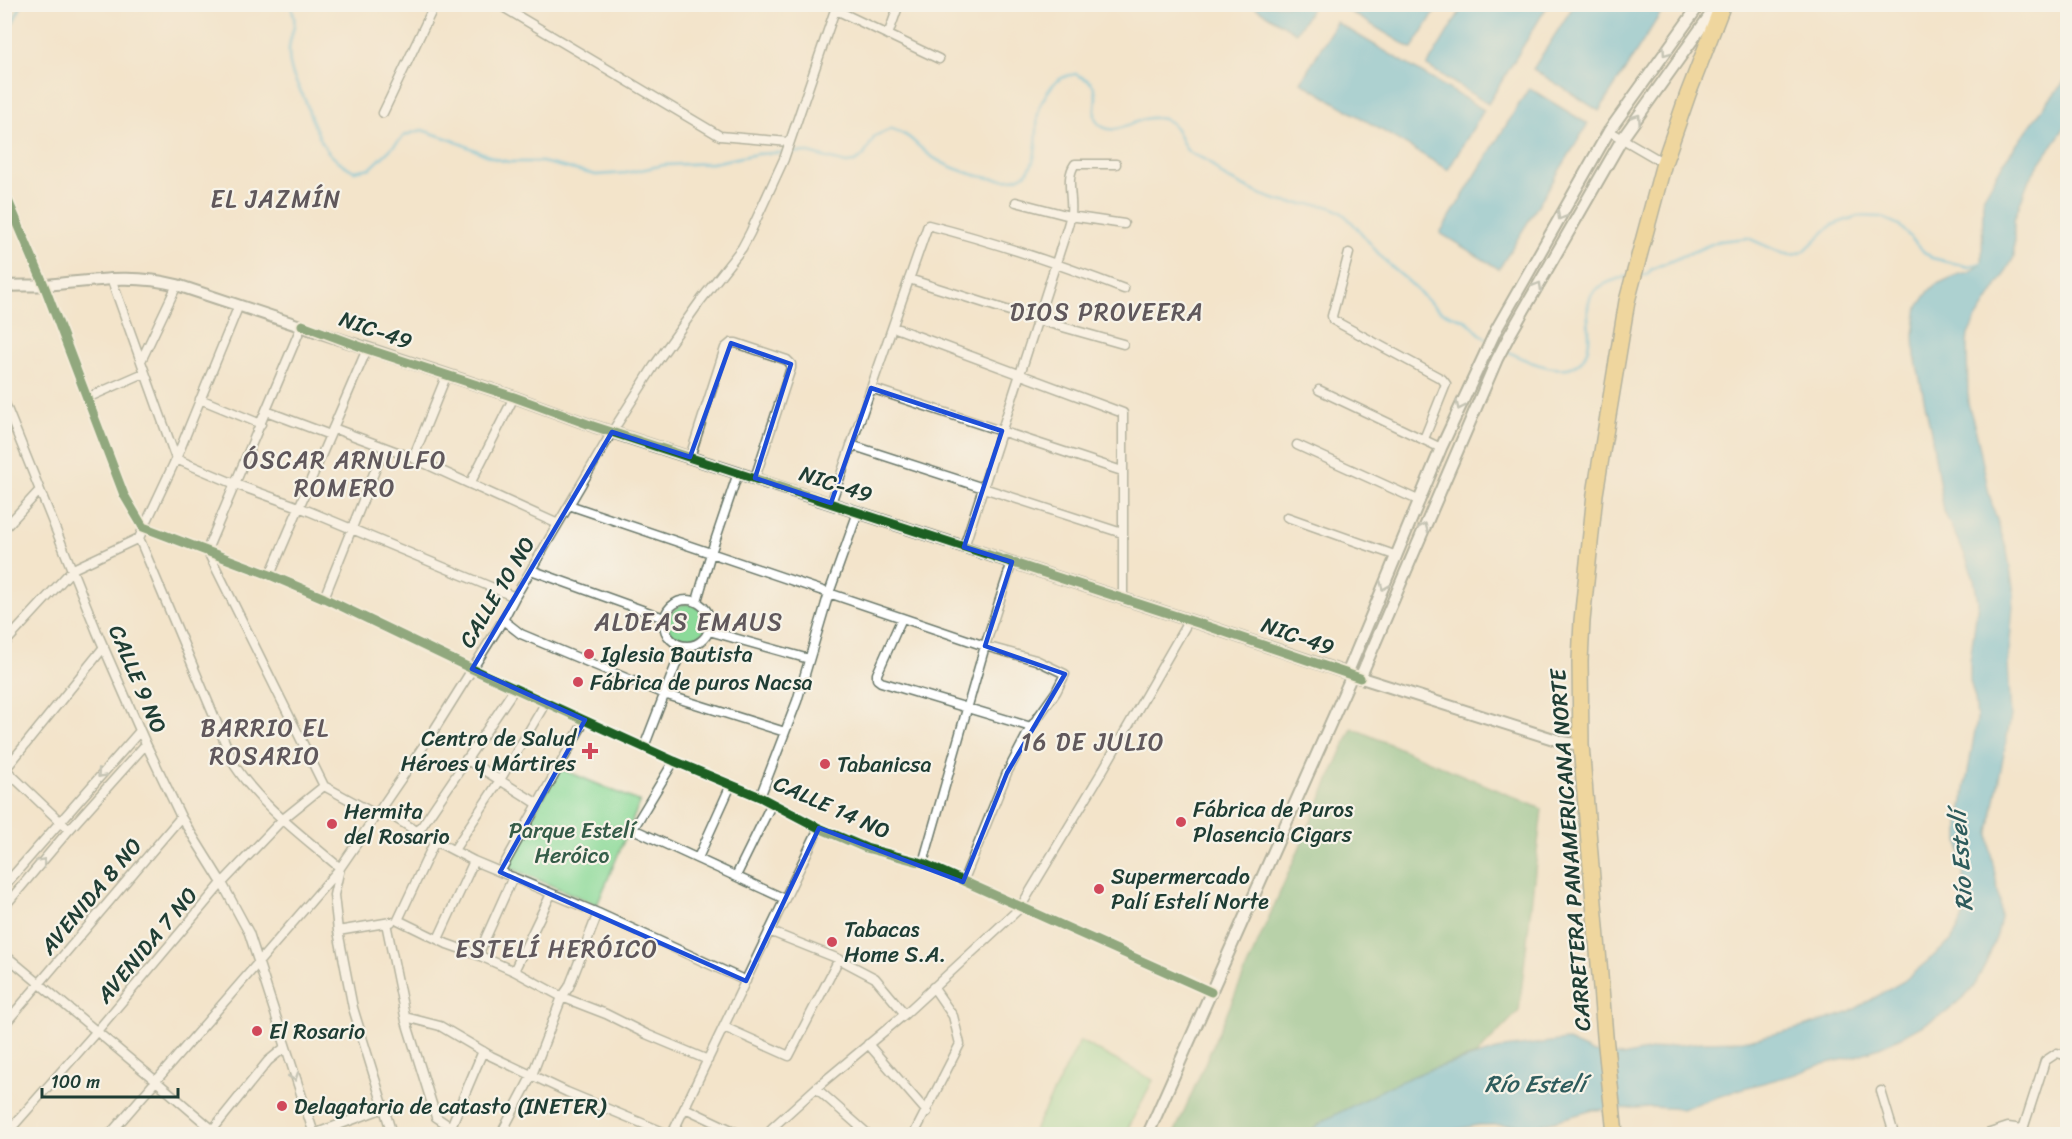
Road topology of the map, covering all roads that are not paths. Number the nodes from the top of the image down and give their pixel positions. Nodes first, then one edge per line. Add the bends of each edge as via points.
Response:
1 (435, 4) edge
2 (498, 4) edge
3 (899, 4) edge
4 (1700, 4) edge
5 (1718, 4) edge
6 (1723, 4) edge
7 (836, 7) edge
8 (888, 35) junction
9 (939, 59) dead end
10 (383, 113) dead end
11 (1609, 131) junction
12 (1622, 139) junction
13 (788, 145) junction
14 (1664, 163) junction
15 (1116, 164) dead end
16 (4, 191) edge
17 (1016, 202) dead end
18 (1070, 216) junction
19 (1124, 224) dead end
20 (1349, 253) dead end
21 (1057, 264) junction
22 (111, 278) junction
23 (909, 279) junction
24 (44, 285) junction
25 (177, 285) junction
26 (4, 286) edge
27 (1124, 289) dead end
28 (239, 305) junction
29 (1038, 320) junction
30 (302, 325) junction
31 (893, 327) junction
32 (1124, 344) dead end
33 (367, 349) junction
34 (141, 361) junction
35 (144, 373) junction
36 (1020, 374) junction
37 (447, 375) junction
38 (871, 388) junction
39 (1319, 390) dead end
40 (514, 397) junction
41 (87, 398) junction
42 (200, 399) junction
43 (4, 401) edge
44 (266, 411) junction
45 (7, 413) edge
46 (261, 424) junction
47 (1002, 431) junction
48 (331, 432) junction
49 (612, 432) junction
50 (1424, 439) junction
51 (851, 445) junction
52 (1297, 445) dead end
53 (384, 448) junction
54 (1441, 448) junction
55 (1455, 456) junction
56 (690, 457) junction
57 (413, 458) junction
58 (176, 459) junction
59 (1122, 471) junction
60 (738, 473) junction
61 (755, 478) junction
62 (236, 484) junction
63 (470, 484) junction
64 (984, 487) junction
65 (39, 491) junction
66 (1420, 501) junction
67 (831, 503) junction
68 (569, 505) junction
69 (299, 507) junction
70 (858, 512) junction
71 (1287, 517) dead end
72 (558, 524) junction
73 (143, 527) junction
74 (4, 530) edge
75 (353, 530) junction
76 (1122, 533) junction
77 (139, 538) junction
78 (964, 547) junction
79 (207, 550) junction
80 (711, 553) junction
81 (1397, 556) junction
82 (1012, 562) junction
83 (73, 569) junction
84 (531, 570) junction
85 (270, 575) junction
86 (829, 593) junction
87 (515, 597) junction
88 (324, 598) junction
89 (1122, 598) junction
90 (697, 601) junction
91 (664, 618) junction
92 (902, 618) junction
93 (503, 620) junction
94 (1189, 620) junction
95 (709, 631) junction
96 (4, 644) edge
97 (682, 646) junction
98 (985, 646) junction
99 (104, 647) junction
100 (809, 659) junction
101 (472, 669) junction
102 (1353, 676) junction
103 (515, 688) junction
104 (664, 694) junction
105 (546, 702) junction
106 (967, 708) junction
107 (585, 720) junction
108 (1031, 728) junction
109 (140, 731) junction
110 (785, 732) junction
111 (146, 744) junction
112 (1581, 745) junction
113 (644, 747) junction
114 (466, 759) junction
115 (674, 761) junction
116 (5, 769) edge
117 (500, 780) junction
118 (731, 785) junction
119 (324, 786) junction
120 (760, 797) junction
121 (772, 803) junction
122 (538, 804) junction
123 (379, 812) junction
124 (181, 817) junction
125 (283, 819) junction
126 (60, 820) junction
127 (819, 828) junction
128 (69, 830) junction
129 (418, 832) junction
130 (435, 841) junction
131 (454, 850) junction
132 (698, 858) junction
133 (474, 861) junction
134 (922, 863) junction
135 (340, 868) junction
136 (500, 872) junction
137 (736, 876) junction
138 (513, 877) junction
139 (963, 882) junction
140 (222, 884) junction
141 (4, 886) edge
142 (551, 894) junction
143 (785, 899) junction
144 (4, 907) edge
145 (1020, 908) junction
146 (598, 914) junction
147 (398, 920) junction
148 (386, 923) junction
149 (338, 931) junction
150 (770, 931) junction
151 (438, 939) junction
152 (4, 954) edge
153 (478, 955) junction
154 (839, 959) junction
155 (258, 961) junction
156 (514, 972) junction
157 (746, 981) junction
158 (41, 984) junction
159 (933, 987) junction
160 (1210, 992) junction
161 (562, 997) junction
162 (905, 1014) junction
163 (406, 1021) junction
164 (4, 1025) edge
165 (724, 1027) junction
166 (98, 1031) junction
167 (868, 1044) junction
168 (285, 1048) junction
169 (483, 1051) junction
170 (2067, 1056) edge
171 (708, 1060) junction
172 (532, 1075) junction
173 (156, 1081) junction
174 (816, 1088) junction
175 (1881, 1090) dead end
176 (384, 1108) junction
177 (685, 1108) junction
178 (927, 1112) junction
179 (450, 1128) junction
180 (211, 1132) edge
181 (2026, 1132) edge
182 (6, 1134) edge
183 (110, 1134) edge
184 (314, 1134) edge
185 (392, 1134) edge
186 (462, 1134) edge
187 (501, 1134) edge
188 (670, 1134) edge
189 (740, 1134) edge
190 (770, 1134) edge
191 (868, 1134) edge
192 (914, 1134) edge
193 (1148, 1134) edge
194 (1615, 1134) edge
195 (1894, 1134) edge
196 (1987, 1134) edge

1 - 10 street
2 - 13 street via 720,136
3 - 8 street
4 -> 11 street
12 -> 5 street
6 - 14 highway, CARRETERA PANAMERICANA NORTE
7 - 8 street
7 - 13 street, CALLE 10 NO
8 - 9 street
11 - 12 street
11 -> 54 street via 1496,330
12 - 14 street
55 -> 12 street via 1509,336
13 - 49 street, CALLE 10 NO via 742,248 700,300
14 - 112 highway, CARRETERA PANAMERICANA NORTE via 1627,301 1595,494 1580,661
15 - 18 street via 1072,166
16 - 24 street
17 - 18 street
18 - 19 street
18 - 21 street
20 - 50 street via 1333,320 1446,384
21 - 23 street via 928,225
21 - 27 street
21 - 29 street
22 - 24 street, NIC-49 / NIC-49
22 - 25 street, NIC-49 / NIC-49
22 - 34 street
23 - 29 street
23 - 31 street
24 - 26 street, NIC-49 / NIC-49
24 - 41 street
25 - 28 street, NIC-49 / NIC-49
25 - 34 street
28 - 30 street, NIC-49 / NIC-49
28 - 42 street
29 - 32 street
29 - 36 street
30 - 33 street, NIC-49 / NIC-49
30 - 44 street
31 - 36 street
31 - 38 street
33 - 37 street, NIC-49 / NIC-49
33 - 48 street
34 - 35 street
35 - 41 street
35 - 58 street
36 - 47 street
36 - 59 street via 1123,412
37 - 40 street, NIC-49 / NIC-49
37 - 57 street
38 - 47 street
38 - 51 street
39 - 50 street
40 - 49 street, NIC-49 / NIC-49
40 - 63 street
41 - 73 street via 124,495
42 - 46 street
42 - 58 street
43 - 45 street, CALLE 9 NO
44 - 46 street
44 - 48 street
45 - 65 street, CALLE 9 NO
46 - 62 street
47 - 59 street
47 - 64 street
48 - 53 street
48 - 69 street
49 - 56 street, NIC-49 / NIC-49
49 - 68 street, CALLE 10 NO
50 - 54 street
51 - 64 street
51 - 67 street
52 - 66 street
53 - 57 street
53 - 75 street
54 - 55 street
54 - 66 street
102 -> 55 street
56 - 60 street, NIC-49 / NIC-49
56 - 61 street via 725,348 731,343 787,360 791,368
57 - 63 street
58 - 62 street
58 - 73 street
59 - 76 street
60 - 61 street, NIC-49 / NIC-49
60 - 80 street
61 - 67 street, NIC-49 / NIC-49
62 - 69 street
62 - 79 street
63 - 72 street
64 - 76 street
64 - 78 street
65 - 74 street
65 - 83 street, CALLE 9 NO
66 - 81 street
67 - 70 street, NIC-49 / NIC-49
68 - 72 street, CALLE 10 NO
68 - 80 street
69 - 75 street
69 - 85 street
70 - 78 street, NIC-49 / NIC-49
70 - 86 street
71 - 81 street
72 - 84 street, CALLE 10 NO
73 - 77 street
73 - 79 street, CALLE 14 NO
75 - 87 street
75 - 88 street
76 - 89 street
77 - 83 street
77 - 125 street via 235,766 266,805
78 - 82 street, NIC-49 / NIC-49
79 - 85 street, CALLE 14 NO
79 - 119 street
80 - 86 street
80 - 90 street
81 -> 102 street
82 - 89 street, NIC-49 / NIC-49
82 - 98 street
83 - 96 street
83 - 99 street, CALLE 9 NO
84 - 87 street, CALLE 10 NO
84 - 91 street
85 - 88 street, CALLE 14 NO
86 - 92 street
86 - 100 street
87 - 93 street, CALLE 10 NO
88 - 101 street, CALLE 14 NO
89 - 94 street, NIC-49 / NIC-49
90 - 91 street via 676,602
90 - 95 street via 710,617
91 - 97 street via 668,636
92 - 98 street
92 - 106 street via 877,679
93 - 101 street, CALLE 10 NO
93 - 104 street via 521,634
94 - 102 street, NIC-49 / NIC-49
94 - 145 street
95 - 97 street via 696,645
95 - 100 street
97 - 104 street
98 - 106 street
98 - 108 street via 1036,660 1065,674
99 - 109 street, CALLE 9 NO
99 - 116 street
100 - 110 street
101 - 103 street, CALLE 14 NO
101 - 123 street, CALLE 10 NO
102 - 112 street, NIC-49 / NIC-49
102 - 160 street
103 - 105 street, CALLE 14 NO
103 - 114 street
104 - 110 street
104 - 113 street
105 - 107 street, CALLE 14 NO
105 - 117 street
106 - 108 street
106 - 134 street
107 - 113 street, CALLE 14 NO
107 - 122 street
108 - 139 street via 1007,773
109 - 111 street, CALLE 9 NO
109 -> 126 street
110 - 120 street
111 - 124 street, CALLE 9 NO
111 - 128 street
112 - 194 highway, CARRETERA PANAMERICANA NORTE
113 - 115 street, CALLE 14 NO
114 - 117 street
114 - 129 street
115 - 118 street, CALLE 14 NO
115 - 132 street via 633,829
116 - 126 street
117 - 122 street
117 - 131 street
118 - 120 street, CALLE 14 NO
118 - 132 street
119 - 123 street
119 - 125 street, AVENIDA 7 NO
120 - 121 street, CALLE 14 NO
121 - 127 street, CALLE 14 NO
121 - 137 street
122 - 136 street
123 - 129 street
123 - 135 street, CALLE 10 NO
124 - 140 street, CALLE 9 NO
124 - 158 street, AVENIDA 8 NO
125 - 135 street
125 - 140 street, AVENIDA 7 NO
126 - 128 street
126 - 141 street
127 - 134 street, CALLE 14 NO via 866,848
127 - 143 street
144 -> 128 street
129 - 130 street
130 - 131 street
130 - 147 street
131 - 133 street
132 - 137 street
133 - 136 street
133 - 151 street
134 - 139 street, CALLE 14 NO
135 - 149 street, CALLE 10 NO via 334,895
135 - 155 street
136 - 138 street
137 - 143 street
138 - 142 street
138 - 153 street
139 - 145 street, CALLE 14 NO
140 - 155 street, CALLE 9 NO via 249,933
140 - 166 street, AVENIDA 7 NO
142 - 146 street
142 - 156 street
143 - 150 street
145 - 159 street
145 - 160 street, CALLE 14 NO
146 - 157 street
146 - 161 street
147 - 148 street
147 - 151 street
148 - 149 street
148 - 163 street
149 - 176 street, CALLE 10 NO via 353,1008
150 - 154 street
150 - 157 street
151 - 153 street
152 - 158 street
153 - 156 street
154 - 162 street via 875,978
154 - 165 street via 789,1056
155 - 168 street, CALLE 9 NO
155 - 173 street
156 - 161 street
157 - 165 street
158 - 164 street, AVENIDA 8 NO
158 - 166 street
159 - 162 street
159 - 178 street via 953,1016 960,1044
160 - 193 street
161 - 171 street
161 - 172 street
162 - 167 street
163 - 169 street via 410,1018 440,1026
163 - 179 street via 436,1117
165 - 171 street
166 - 173 street
166 - 182 street, AVENIDA 7 NO
167 - 174 street
167 - 178 street
168 - 180 street via 268,1061
168 -> 184 street, CALLE 9 NO
169 - 172 street
169 - 179 street
170 - 181 street via 2057,1053 2045,1061
171 - 177 street
172 - 187 street
172 - 188 street
173 - 180 street
173 - 183 street
174 - 190 street
174 - 191 street
175 - 195 street
176 - 184 street
176 - 185 street, CALLE 10 NO
177 - 188 street
177 - 189 street
178 - 192 street
179 - 186 street
181 - 196 street via 2008,1127

